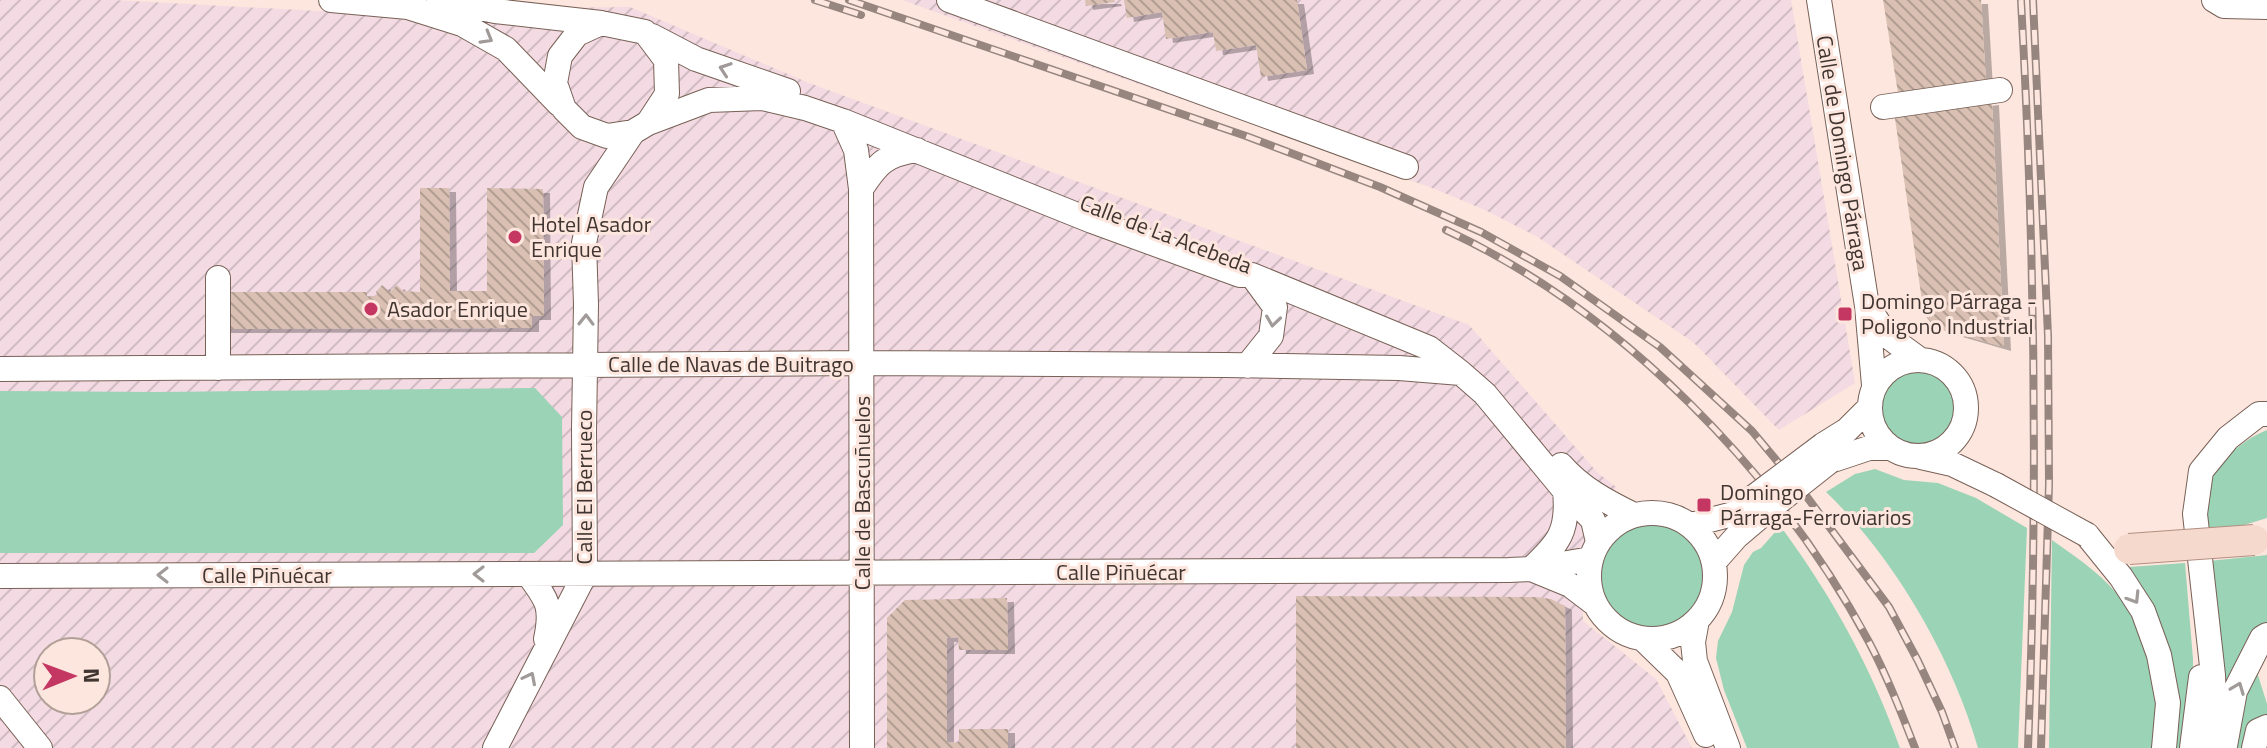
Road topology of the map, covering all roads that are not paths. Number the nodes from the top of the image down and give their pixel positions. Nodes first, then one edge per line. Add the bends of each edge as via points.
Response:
1 (331, 0) edge
2 (439, 0) edge
3 (949, 0) edge
4 (1819, 0) edge
5 (2214, 0) edge
6 (2267, 7) edge
7 (601, 23) junction
8 (645, 32) junction
9 (2000, 90) dead end
10 (1883, 107) dead end
11 (564, 109) junction
12 (843, 121) junction
13 (640, 128) junction
14 (917, 150) junction
15 (1406, 167) dead end
16 (861, 189) junction
17 (1252, 275) junction
18 (218, 278) dead end
19 (1867, 306) junction
20 (1919, 359) junction
21 (862, 363) junction
22 (585, 366) junction
23 (1247, 366) junction
24 (218, 368) junction
25 (0, 369) edge
26 (1461, 373) junction
27 (1872, 396) junction
28 (2267, 414) edge
29 (1959, 433) junction
30 (1889, 448) junction
31 (1826, 453) junction
32 (1921, 457) junction
33 (1996, 485) junction
34 (1565, 491) junction
35 (1757, 507) junction
36 (1634, 515) junction
37 (1691, 525) junction
38 (585, 535) junction
39 (2087, 535) junction
40 (2261, 538) edge
41 (2129, 549) joint
42 (1595, 550) junction
43 (1714, 562) junction
44 (1531, 569) junction
45 (650, 573) junction
46 (863, 573) junction
47 (528, 574) junction
48 (585, 574) junction
49 (2, 577) edge
50 (1595, 604) junction
51 (1697, 620) junction
52 (2206, 623) junction
53 (1643, 639) junction
54 (2265, 642) edge
55 (544, 650) junction
56 (0, 698) edge
57 (2267, 727) edge
58 (498, 745) edge
59 (40, 748) edge
60 (862, 748) edge
61 (1711, 748) edge
62 (1728, 748) edge
63 (2164, 748) edge
64 (2192, 748) edge
65 (2216, 748) edge
66 (2224, 748) edge
67 (2254, 748) edge

1 -> 11 street via 408,7 462,24 506,49
2 - 7 street
3 - 15 street
4 - 19 street, Calle de Domingo Párraga
5 - 6 street via 2224,6
7 - 8 street
7 - 11 street via 577,34 560,56 555,83
8 - 13 street via 666,60 667,94
36 -> 8 street, Calle de La Acebeda via 1572,478 1445,341 1390,315 696,59
9 - 10 street
11 - 13 street via 582,127 607,136
12 - 13 street, Calle de La Acebeda via 762,98 709,100
12 - 14 street, Calle de La Acebeda
12 - 16 street, Calle de Bascuñuelos via 856,150
22 -> 13 street, Calle El Berrueco via 584,243 596,187
14 - 16 street via 896,153 877,164
14 - 17 street, Calle de La Acebeda via 1107,226
16 - 21 street, Calle de Bascuñuelos
17 -> 23 street via 1275,307 1271,336
17 - 26 street, Calle de La Acebeda via 1429,348
18 - 24 street
19 - 20 street, Calle de Domingo Párraga via 1886,335
19 - 27 street, Calle de Domingo Párraga
20 - 27 street via 1893,366
20 - 29 street via 1936,363 1960,385 1966,401
21 - 22 street, Calle de Navas de Buitrago
21 - 23 street, Calle de Navas de Buitrago
21 - 46 street, Calle de Bascuñuelos
22 - 24 street, Calle de Navas de Buitrago
22 - 38 street, Calle El Berrueco
23 - 26 street, Calle de Navas de Buitrago
24 - 25 street, Calle de Navas de Buitrago
26 - 34 street, Calle de La Acebeda via 1485,394
27 - 30 street via 1874,430
27 - 31 street
28 - 52 street via 2259,414 2228,438 2201,471 2195,514
29 - 32 street via 1949,445
29 - 33 street via 1966,451
30 - 31 street
30 - 32 street
31 - 35 street, bridge
32 - 33 street via 1952,464
33 - 39 street, bridge
34 - 42 street, Calle de La Acebeda via 1593,520
34 - 44 street via 1568,514 1563,533
35 - 37 street
35 - 43 street
36 - 37 street via 1664,513
36 - 42 street via 1614,525
37 - 43 street
38 - 45 street, Calle Piñuécar via 612,563
38 - 48 street, Calle El Berrueco
39 - 41 street
39 -> 63 street via 2143,611 2159,655 2168,703
40 - 41 main road, bridge
42 - 44 street, Calle Piñuécar
42 - 50 street via 1589,582
43 - 51 street via 1713,593
44 - 46 street, Calle Piñuécar
44 - 50 street via 1570,585
45 - 46 street, Calle Piñuécar
45 - 48 street, Calle Piñuécar
46 - 60 street, Calle de Bascuñuelos
47 - 48 street, Calle Piñuécar
47 -> 49 street, Calle Piñuécar
47 - 55 street via 546,599 551,618
48 - 55 street, Calle El Berrueco
50 - 53 street via 1615,627
51 - 53 street via 1672,636
51 - 62 street via 1695,661
52 - 64 street
52 - 65 street
53 - 61 street via 1678,673
66 -> 54 street via 2235,691
58 -> 55 street, Calle El Berrueco
56 - 59 street
57 - 67 street via 2258,731

